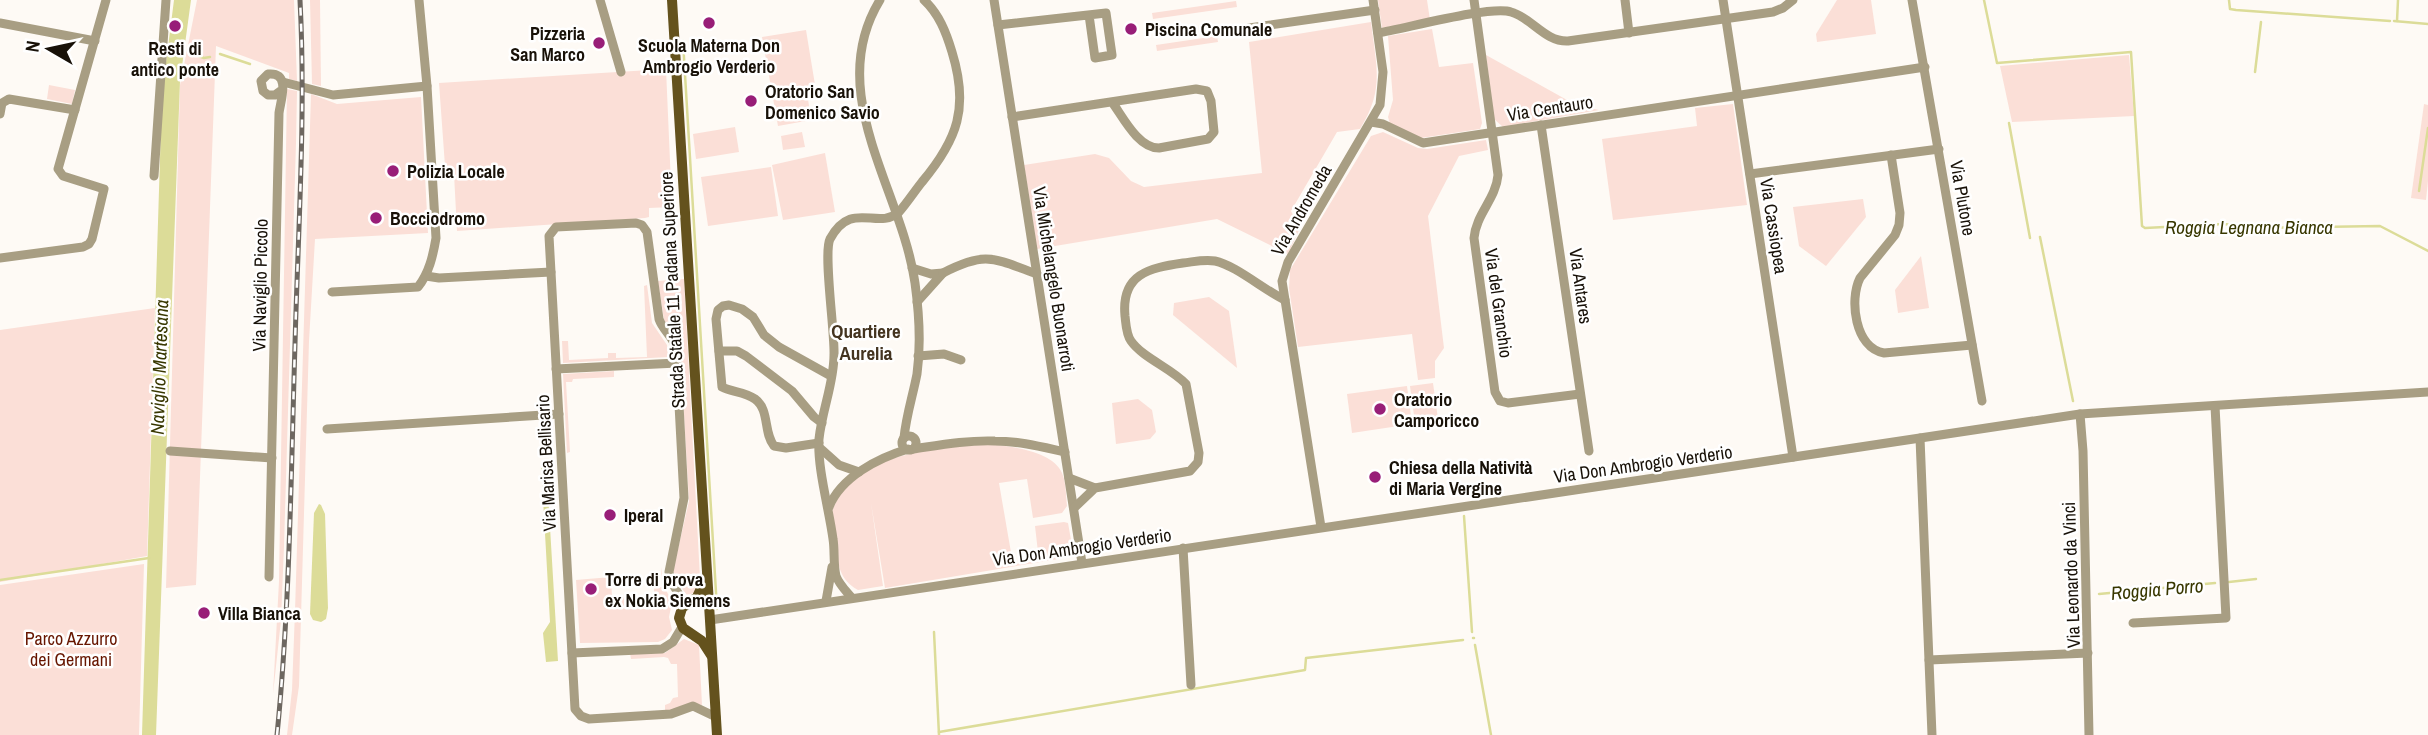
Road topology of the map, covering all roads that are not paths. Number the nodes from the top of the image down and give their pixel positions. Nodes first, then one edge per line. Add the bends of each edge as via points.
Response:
1 (106, 0) edge
2 (166, 0) edge
3 (600, 0) edge
4 (672, 0) edge
5 (880, 0) edge
6 (924, 0) edge
7 (994, 0) edge
8 (1474, 0) edge
9 (1625, 0) edge
10 (1723, 0) edge
11 (1793, 0) edge
12 (1912, 0) edge
13 (422, 1) edge
14 (1374, 5) edge
15 (1476, 14) junction
16 (1089, 15) junction
17 (1726, 20) junction
18 (0, 23) edge
19 (998, 25) junction
20 (1249, 28) dead end
21 (1378, 33) junction
22 (1629, 33) junction
23 (95, 41) junction
24 (1925, 67) junction
25 (621, 72) dead end
26 (282, 86) junction
27 (427, 86) junction
28 (272, 96) junction
29 (1738, 96) junction
30 (1112, 102) junction
31 (75, 110) junction
32 (279, 113) junction
33 (0, 114) edge
34 (1012, 117) junction
35 (1371, 122) junction
36 (1541, 125) junction
37 (1493, 133) junction
38 (1939, 149) junction
39 (1891, 155) junction
40 (1750, 174) junction
41 (154, 176) dead end
42 (895, 216) junction
43 (0, 258) edge
44 (912, 268) junction
45 (551, 272) junction
46 (943, 273) junction
47 (1037, 274) junction
48 (425, 276) junction
49 (332, 292) dead end
50 (1285, 300) junction
51 (917, 302) junction
52 (1972, 345) junction
53 (719, 351) junction
54 (918, 356) junction
55 (961, 360) dead end
56 (677, 363) junction
57 (556, 369) junction
58 (831, 376) junction
59 (2428, 392) edge
60 (1580, 394) junction
61 (1982, 401) dead end
62 (2215, 406) junction
63 (559, 414) junction
64 (2080, 414) junction
65 (822, 423) junction
66 (327, 429) dead end
67 (1920, 438) junction
68 (909, 442) junction
69 (819, 445) junction
70 (170, 451) dead end
71 (1589, 451) dead end
72 (1065, 452) junction
73 (1793, 457) junction
74 (272, 458) junction
75 (859, 472) junction
76 (1069, 478) junction
77 (1095, 488) junction
78 (1074, 508) junction
79 (829, 509) junction
80 (1321, 527) junction
81 (1183, 548) junction
82 (834, 559) junction
83 (1082, 563) junction
84 (269, 577) dead end
85 (706, 578) junction
86 (851, 597) junction
87 (826, 601) junction
88 (687, 604) junction
89 (711, 617) junction
90 (2133, 623) dead end
91 (685, 630) junction
92 (572, 653) junction
93 (2088, 653) junction
94 (712, 658) junction
95 (1929, 660) junction
96 (1191, 685) dead end
97 (716, 717) junction
98 (717, 735) edge
99 (1932, 735) edge
100 (2089, 735) edge

1 - 23 street
2 - 41 street
3 - 25 street
4 - 85 main road, Strada Statale 11 Padana Superiore
5 - 42 street via 864,32 860,80 875,160
6 - 42 street via 942,24 952,51 959,78 959,120 942,158
7 - 19 street, Via Michelangelo Buonarroti
8 - 15 street, Via del Granchio
9 - 22 street
10 - 17 street, Via Cassiopea
11 - 17 street via 1778,10
12 - 24 street, Via Plutone
13 - 27 street
14 - 20 street
14 - 21 street, Via Andromeda
15 - 21 street
15 - 22 street via 1512,12 1562,41
15 - 37 street, Via del Granchio
16 - 16 street via 1095,58 1112,55 1106,13
16 - 19 street
17 - 22 street
17 - 29 street, Via Cassiopea
18 - 23 street
19 - 34 street, Via Michelangelo Buonarroti
21 - 35 street, Via Andromeda via 1383,90
23 - 31 street
24 - 29 street, Via Centauro
24 - 38 street, Via Plutone
26 - 27 street via 332,95
26 - 28 street
26 - 28 street, Via Naviglio Piccolo via 274,74 263,78 263,91
26 - 32 street, Via Naviglio Piccolo
27 - 48 street via 436,238
28 - 32 street, Via Naviglio Piccolo
29 - 36 street, Via Centauro
29 - 40 street, Via Cassiopea
30 - 30 street via 1150,147 1206,139 1214,132 1211,101 1205,90
30 - 34 street
31 - 33 street via 9,99 2,103
31 - 43 street via 58,169 63,176 104,189 92,239 83,247
32 - 74 street, Via Naviglio Piccolo
34 - 47 street, Via Michelangelo Buonarroti
35 - 37 street, Via Centauro via 1423,143
35 - 50 street, Via Andromeda via 1286,265
36 - 37 street, Via Centauro
36 - 60 street, Via Antares
37 - 60 street, Via del Granchio via 1497,185 1474,238 1495,393 1508,404
38 - 39 street
38 - 52 street, Via Plutone
39 - 40 street
39 - 52 street via 1900,219 1895,235 1857,286 1862,337 1881,353
40 - 73 street, Via Cassiopea
42 - 44 street
42 - 58 street via 851,218 828,244 835,355
44 - 46 street
44 - 51 street
45 - 48 street
45 - 56 street, Via Marisa Bellisario via 549,236 554,228 642,225 648,234 659,321 675,343
45 - 57 street, Via Marisa Bellisario
46 - 47 street via 980,258
46 - 51 street
47 - 72 street, Via Michelangelo Buonarroti
48 - 49 street via 418,287
50 - 77 street via 1214,261 1155,267 1140,275 1125,298 1127,333 1135,346 1186,384 1199,460 1190,471
50 - 80 street, Via Andromeda
51 - 54 street
52 - 61 street, Via Plutone
53 - 58 street via 716,319 718,310 729,305 746,311 779,347
53 - 65 street via 746,356 789,389
53 - 69 street via 722,387 759,403 774,446
54 - 55 street via 941,354
54 - 68 street
56 - 57 street
56 - 88 street via 684,500 669,572
57 - 63 street, Via Marisa Bellisario
58 - 65 street
59 - 62 street, Via Don Ambrogio Verderio
60 - 71 street, Via Antares
62 - 64 street, Via Don Ambrogio Verderio
62 - 90 street via 2226,618
63 - 66 street
63 - 92 street, Via Marisa Bellisario
64 - 67 street, Via Don Ambrogio Verderio
64 - 93 street, Via Leonardo da Vinci
65 - 69 street
67 - 73 street, Via Don Ambrogio Verderio
67 - 95 street
68 - 72 street via 996,441
68 - 75 street
69 - 75 street via 839,465
69 - 79 street
70 - 74 street
72 - 76 street, Via Michelangelo Buonarroti
73 - 80 street, Via Don Ambrogio Verderio
74 - 84 street, Via Naviglio Piccolo
75 - 79 street via 835,495
76 - 77 street
76 - 78 street, Via Michelangelo Buonarroti
77 - 78 street
78 - 83 street, Via Michelangelo Buonarroti
79 - 82 street
80 - 81 street, Via Don Ambrogio Verderio
81 - 83 street, Via Don Ambrogio Verderio
81 - 96 street
82 - 86 street via 838,580
82 - 87 street
83 - 86 street, Via Don Ambrogio Verderio
85 - 88 main road
85 - 89 main road, Strada Statale 11 Padana Superiore
86 - 87 street, Via Don Ambrogio Verderio
87 - 89 street, Via Don Ambrogio Verderio
88 - 89 main road via 701,603
88 - 91 main road via 679,615
89 - 91 main road via 700,632
89 - 94 main road, Strada Statale 11 Padana Superiore
91 - 92 street via 662,649
91 - 94 main road via 702,641
92 - 97 street, Via Marisa Bellisario via 581,716 671,714 693,706
93 - 95 street
93 - 100 street, Via Leonardo da Vinci
94 - 97 main road, Strada Statale 11 Padana Superiore
95 - 99 street
97 - 98 main road, Strada Statale 11 Padana Superiore

